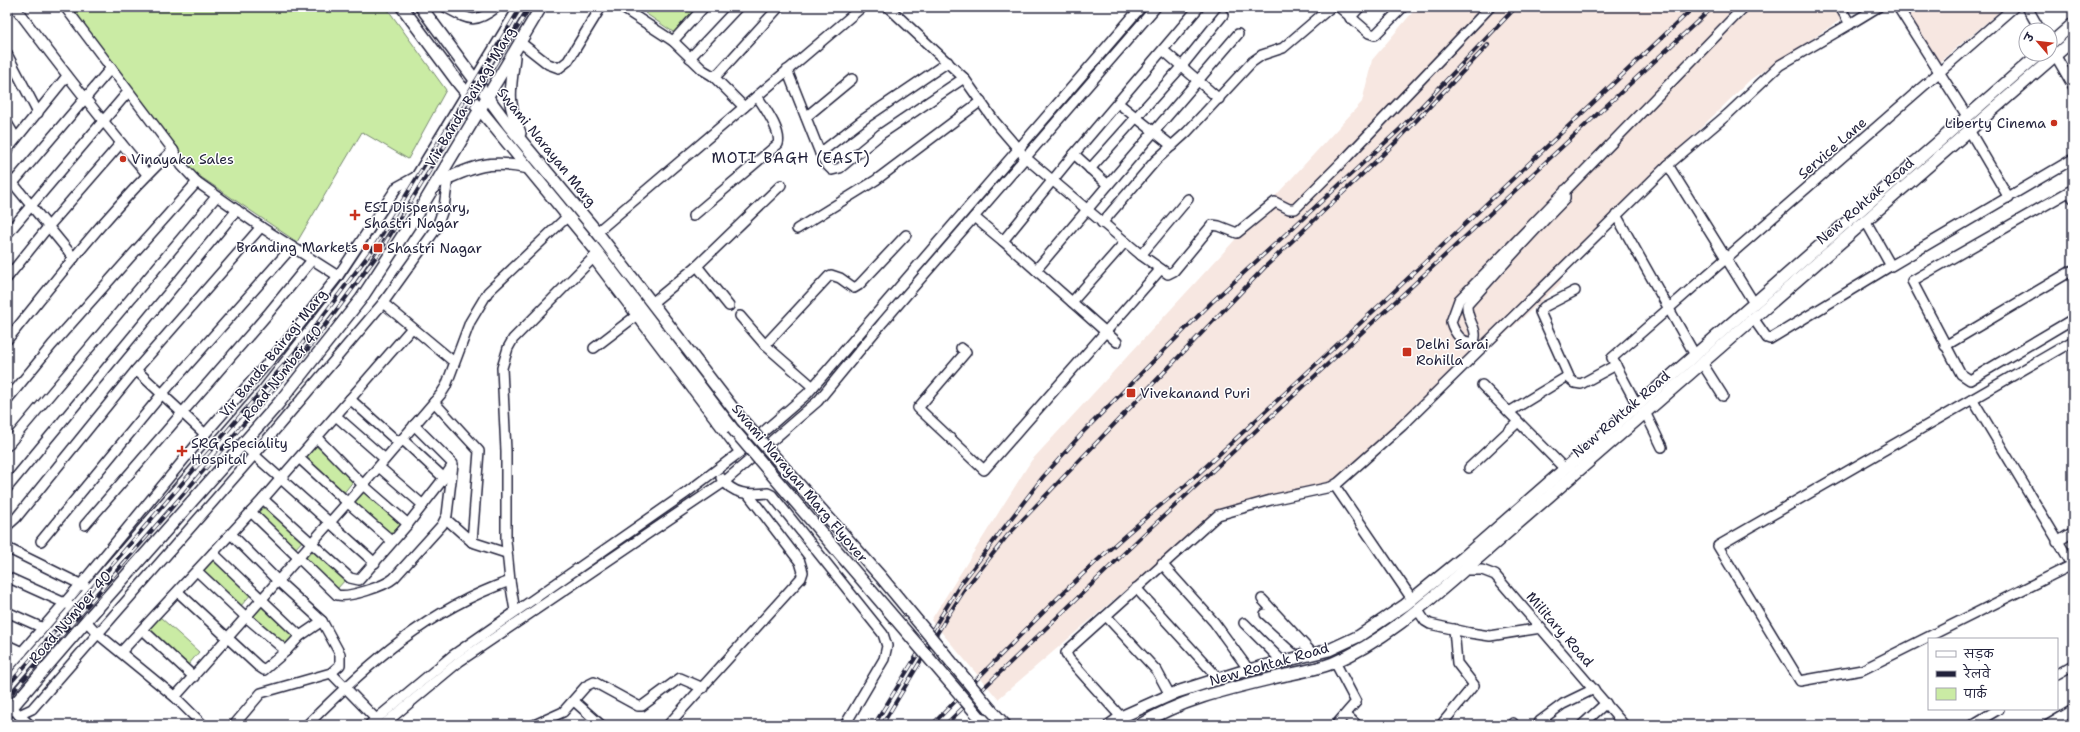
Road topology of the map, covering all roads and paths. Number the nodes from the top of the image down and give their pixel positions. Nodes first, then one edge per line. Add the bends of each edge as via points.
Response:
1 (15, 7) edge
2 (65, 7) edge
3 (402, 7) edge
4 (421, 7) edge
5 (445, 7) edge
6 (497, 7) edge
7 (520, 7) edge
8 (541, 7) edge
9 (601, 7) edge
10 (621, 7) edge
11 (704, 7) edge
12 (738, 7) edge
13 (779, 7) edge
14 (888, 7) edge
15 (1141, 7) edge
16 (1156, 7) edge
17 (1199, 7) edge
18 (1331, 7) edge
19 (1339, 7) edge
20 (1360, 7) edge
21 (1403, 7) edge
22 (1490, 7) edge
23 (1744, 7) edge
24 (1840, 7) edge
25 (1878, 7) edge
26 (1898, 7) edge
27 (2014, 7) edge
28 (2027, 7) edge
29 (857, 8) edge
30 (1223, 15) dead end
31 (1350, 18) junction
32 (2035, 22) edge
33 (1850, 24) junction
34 (2073, 24) edge
35 (1238, 34) dead end
36 (2073, 40) edge
37 (673, 41) junction
38 (2058, 42) edge
39 (518, 46) junction
40 (2058, 46) edge
41 (1163, 50) junction
42 (7, 54) edge
43 (690, 58) junction
44 (2058, 60) edge
45 (948, 62) junction
46 (2029, 62) edge
47 (2039, 62) edge
48 (1182, 66) junction
49 (111, 68) junction
50 (786, 70) junction
51 (1938, 73) junction
52 (67, 76) junction
53 (713, 76) junction
54 (964, 78) junction
55 (852, 79) dead end
56 (476, 80) junction
57 (1198, 80) junction
58 (2073, 86) edge
59 (128, 92) junction
60 (467, 94) junction
61 (757, 96) junction
62 (488, 97) junction
63 (86, 98) junction
64 (1219, 99) junction
65 (981, 101) junction
66 (1118, 103) junction
67 (744, 107) junction
68 (480, 110) junction
69 (38, 112) junction
70 (1967, 116) junction
71 (806, 117) junction
72 (1135, 118) junction
73 (104, 120) junction
74 (7, 123) edge
75 (1969, 130) junction
76 (1153, 133) junction
77 (16, 138) junction
78 (121, 143) junction
79 (524, 143) junction
80 (1172, 146) junction
81 (7, 150) edge
82 (173, 150) junction
83 (1017, 150) junction
84 (820, 153) junction
85 (1074, 154) junction
86 (1026, 158) junction
87 (2073, 159) edge
88 (1668, 165) junction
89 (528, 168) junction
90 (1090, 169) junction
91 (147, 174) junction
92 (417, 176) junction
93 (448, 178) junction
94 (1052, 181) junction
95 (196, 182) junction
96 (9, 183) edge
97 (437, 183) junction
98 (781, 185) dead end
99 (1108, 185) junction
100 (1565, 190) junction
101 (216, 197) junction
102 (2009, 198) junction
103 (2073, 198) edge
104 (1188, 199) dead end
105 (31, 206) junction
106 (237, 210) junction
107 (1088, 210) junction
108 (1616, 215) junction
109 (568, 216) junction
110 (693, 216) dead end
111 (974, 217) junction
112 (1866, 220) junction
113 (1102, 223) junction
114 (48, 227) junction
115 (261, 227) junction
116 (797, 229) dead end
117 (597, 232) junction
118 (7, 234) edge
119 (906, 235) dead end
120 (1003, 241) junction
121 (1125, 242) junction
122 (292, 246) junction
123 (596, 255) junction
124 (1141, 255) junction
125 (74, 258) junction
126 (1726, 259) junction
127 (312, 260) junction
128 (1892, 265) junction
129 (697, 266) junction
130 (1036, 270) junction
131 (1160, 270) junction
132 (2073, 270) edge
133 (338, 276) junction
134 (7, 278) edge
135 (1575, 291) dead end
136 (1072, 302) junction
137 (383, 303) junction
138 (652, 303) junction
139 (1754, 303) junction
140 (729, 306) dead end
141 (1668, 309) junction
142 (637, 315) junction
143 (740, 316) dead end
144 (1753, 318) junction
145 (2073, 319) edge
146 (412, 328) junction
147 (1106, 332) junction
148 (7, 340) edge
149 (2073, 341) edge
150 (286, 342) junction
151 (1117, 342) dead end
152 (765, 345) junction
153 (1945, 346) junction
154 (594, 348) dead end
155 (961, 348) dead end
156 (296, 350) junction
157 (1698, 359) junction
158 (454, 362) junction
159 (1616, 365) junction
160 (136, 370) junction
161 (1563, 379) dead end
162 (1482, 385) dead end
163 (813, 387) junction
164 (162, 394) junction
165 (1723, 396) dead end
166 (350, 399) junction
167 (7, 400) edge
168 (1973, 400) junction
169 (434, 402) junction
170 (1641, 409) junction
171 (1509, 412) junction
172 (182, 413) junction
173 (336, 416) junction
174 (1518, 422) junction
175 (414, 426) junction
176 (205, 434) junction
177 (317, 438) junction
178 (401, 441) junction
179 (242, 444) junction
180 (7, 446) edge
181 (1662, 447) dead end
182 (740, 452) junction
183 (254, 455) junction
184 (299, 458) junction
185 (385, 459) junction
186 (453, 464) junction
187 (379, 467) junction
188 (1469, 468) dead end
189 (1564, 468) junction
190 (715, 470) junction
191 (280, 478) junction
192 (444, 478) junction
193 (724, 482) junction
194 (363, 485) junction
195 (1335, 486) junction
196 (7, 488) edge
197 (748, 494) junction
198 (263, 499) junction
199 (346, 502) junction
200 (189, 505) junction
201 (423, 505) junction
202 (252, 512) junction
203 (201, 516) junction
204 (446, 519) junction
205 (328, 523) junction
206 (408, 524) junction
207 (85, 525) dead end
208 (7, 526) edge
209 (2073, 532) edge
210 (231, 534) junction
211 (41, 541) dead end
212 (312, 541) junction
213 (392, 541) junction
214 (472, 542) junction
215 (2057, 542) junction
216 (7, 548) edge
217 (213, 553) junction
218 (506, 553) junction
219 (298, 557) junction
220 (375, 563) junction
221 (1162, 564) junction
222 (2072, 566) edge
223 (197, 570) junction
224 (1464, 570) junction
225 (7, 577) edge
226 (278, 581) junction
227 (510, 582) junction
228 (86, 587) junction
229 (1136, 588) junction
230 (178, 592) junction
231 (1262, 599) dead end
232 (1412, 599) junction
233 (260, 600) junction
234 (65, 603) junction
235 (75, 609) junction
236 (1417, 610) junction
237 (515, 611) junction
238 (7, 612) edge
239 (1265, 614) dead end
240 (1106, 616) junction
241 (246, 617) junction
242 (86, 620) junction
243 (322, 621) junction
244 (1244, 623) dead end
245 (43, 628) junction
246 (1542, 628) junction
247 (143, 630) junction
248 (1454, 630) junction
249 (98, 634) junction
250 (300, 636) junction
251 (227, 638) junction
252 (7, 645) edge
253 (286, 651) junction
254 (22, 652) junction
255 (121, 652) junction
256 (1311, 654) junction
257 (1283, 662) junction
258 (1336, 662) junction
259 (2073, 665) edge
260 (7, 669) edge
261 (1249, 670) junction
262 (331, 672) junction
263 (2058, 673) edge
264 (194, 677) junction
265 (1219, 678) junction
266 (7, 686) edge
267 (346, 686) junction
268 (703, 688) junction
269 (1594, 689) junction
270 (1170, 695) junction
271 (175, 697) junction
272 (574, 701) junction
273 (1606, 703) junction
274 (1999, 710) edge
275 (2073, 710) edge
276 (13, 712) edge
277 (1346, 715) junction
278 (1121, 717) junction
279 (1988, 721) edge
280 (984, 722) edge
281 (376, 723) edge
282 (30, 725) edge
283 (204, 725) edge
284 (234, 725) edge
285 (307, 725) edge
286 (534, 725) edge
287 (601, 725) edge
288 (668, 725) edge
289 (845, 725) edge
290 (1005, 725) edge
291 (1110, 725) edge
292 (1140, 725) edge
293 (1336, 725) edge
294 (1357, 725) edge
295 (1442, 725) edge
296 (1538, 725) edge
297 (1582, 725) edge
298 (1624, 725) edge
299 (1972, 725) edge
300 (2048, 725) edge

1 - 52 street
2 - 49 street
3 - 60 main road, Swami Narayan Marg
4 - 56 main road, Swami Narayan Marg
5 - 6 street via 475,20
7 - 56 main road, Vir Banda Bairagi Marg
8 - 39 main road, Vir Banda Bairagi Marg
9 - 39 street via 568,61 559,68
10 - 37 street
11 - 37 street
12 - 43 street
13 - 53 street via 719,73
14 - 45 street
15 - 83 street
16 - 86 street
17 - 41 street
18 - 64 street via 1287,46 1262,55 1252,62
19 - 31 street
20 - 31 street
21 - 31 street via 1375,35
22 - 131 street via 1295,209 1274,202 1237,232 1212,226 1174,271 1168,274
23 - 100 street
24 - 33 street
25 - 33 street
26 - 51 street
27 - 51 street, Service Lane
28 - 32 street
29 - 50 street
30 - 48 street
33 - 88 street via 1780,65
34 - 38 main road, New Rohtak Road
35 - 57 street
36 - 40 main road, New Rohtak Road
37 - 43 street
39 - 62 main road, Vir Banda Bairagi Marg
39 - 79 main road via 508,95
41 - 48 street
41 - 66 street
42 - 69 street
43 - 53 street
44 - 58 street
45 - 54 street
45 - 84 street via 864,119
46 - 70 main road, New Rohtak Road
47 - 75 main road, New Rohtak Road
48 - 57 street
48 - 72 street
49 - 59 street
49 - 63 street
50 - 61 street
50 - 71 street
51 - 70 street
51 - 126 street, Service Lane
52 - 63 street
52 - 69 street
53 - 67 street
54 - 65 street
54 - 84 street via 881,134 840,168 829,168
55 - 71 street
56 - 60 main road, Vir Banda Bairagi Marg
56 - 62 main road, Swami Narayan Marg
57 - 64 street
57 - 76 street
59 - 73 street
59 - 82 street
60 - 68 main road, Swami Narayan Marg
60 - 92 main road, Vir Banda Bairagi Marg
61 - 67 street
61 - 110 street via 777,130 778,144
62 - 68 main road, Vir Banda Bairagi Marg
62 - 79 main road, Swami Narayan Marg
63 - 73 street
63 - 96 street
64 - 80 street
65 - 83 street
65 - 116 street via 876,180
66 - 72 street
66 - 85 street
67 - 117 street
68 - 89 main road, Swami Narayan Marg
68 - 97 main road, Vir Banda Bairagi Marg
69 - 77 street
70 - 139 main road, New Rohtak Road
71 - 84 street
72 - 76 street
72 - 90 street
73 - 78 street
73 - 105 street
74 - 77 street
75 - 102 street
75 - 112 main road, New Rohtak Road
76 - 80 street
76 - 99 street
77 - 81 street
78 - 91 street
78 - 114 street
79 - 117 main road, Swami Narayan Marg
80 - 113 street via 1148,169
82 - 91 street
82 - 95 street via 182,166
83 - 86 street
83 - 163 street
85 - 90 street
85 - 94 street
86 - 94 street
86 - 111 street
87 - 102 street
88 - 108 street
88 - 126 street
89 - 93 main road via 507,163 486,164
89 - 109 main road, Swami Narayan Marg
90 - 99 street
91 - 125 street
92 - 133 street via 397,187
92 - 156 main road, Vir Banda Bairagi Marg via 345,287
93 - 97 main road
93 - 137 street via 444,207 436,229
94 - 107 street
94 - 120 street
95 - 101 street
95 - 167 street via 52,345
96 - 105 street
97 - 179 main road, Road Number 40 via 361,299 278,404
98 - 129 street
99 - 107 street
100 - 100 street via 1565,199 1467,305 1468,317 1477,335 1474,341 1462,340 1451,322 1459,300
101 - 106 street
101 - 180 street
102 - 128 street
103 - 153 street via 2070,191 1912,281
104 - 124 street
105 - 114 street
105 - 118 street
106 - 115 street
106 - 196 street
107 - 113 street
107 - 130 street
108 - 141 street
108 - 195 street via 1402,426
109 - 123 main road, Swami Narayan Marg
109 - 158 street via 488,292 474,313
111 - 120 street
111 - 193 street via 818,401
112 - 128 street
112 - 144 main road, New Rohtak Road
113 - 121 street
114 - 125 street
114 - 134 street
115 - 122 street
115 - 160 street
117 - 138 main road, Swami Narayan Marg
119 - 152 street via 854,288 840,278 829,276
120 - 130 street
121 - 124 street
121 - 136 street
122 - 127 street
122 - 164 street
123 - 142 street
123 - 218 street via 513,339 504,359 502,368 506,451
123 - 280 main road, Swami Narayan Marg Flyover, bridge via 732,428
124 - 131 street
125 - 148 street
126 - 139 street
126 - 141 street, Service Lane
127 - 133 street
127 - 172 street
128 - 144 street via 1770,339
129 - 138 street
129 - 140 street
130 - 136 street
131 - 147 street
132 - 153 street
133 - 150 street
135 - 159 street via 1544,307 1540,312 1570,379 1581,384
136 - 147 street
137 - 146 street
137 - 183 street
138 - 290 main road, Swami Narayan Marg Flyover, bridge via 742,420 881,577
139 - 157 main road, New Rohtak Road
141 - 157 street
141 - 159 street, Service Lane via 1612,358
142 - 154 street
142 - 182 street
143 - 152 street
144 - 157 main road, New Rohtak Road
145 - 153 street via 1970,380 1961,374
146 - 158 street
146 - 166 street
147 - 151 street
147 - 155 street via 984,470 918,408 966,352
149 - 168 street
150 - 156 street
150 - 176 street
152 - 163 street
156 - 228 main road, Vir Banda Bairagi Marg via 265,389
157 - 165 street
157 - 170 main road, New Rohtak Road
158 - 169 street via 446,386
159 - 170 street
160 - 164 street
160 - 208 street
161 - 171 street
162 - 171 street
163 - 182 street
164 - 172 street
164 - 211 street
166 - 173 street
166 - 178 street
168 - 215 street
168 - 222 street via 1718,546 1800,681 1862,670
169 - 175 street
169 - 214 street via 480,451
170 - 181 street
170 - 189 main road, New Rohtak Road
170 - 224 main road, New Rohtak Road
171 - 174 street
172 - 176 street
172 - 207 street
173 - 177 street
173 - 185 street
174 - 188 street
174 - 189 street
175 - 178 street
175 - 186 street
176 - 228 street
177 - 184 street
177 - 194 street
178 - 185 street
178 - 192 street
179 - 183 street
179 - 200 main road, Road Number 40
182 - 190 street
183 - 191 street
183 - 203 street
184 - 191 street
184 - 199 street
185 - 187 street
186 - 192 street
186 - 204 street
187 - 194 street
187 - 201 street
189 - 232 main road, New Rohtak Road via 1464,557
190 - 193 street
190 - 237 street
191 - 198 street
191 - 205 street
192 - 201 street
193 - 197 street via 736,491
193 - 281 street via 460,662
194 - 199 street
194 - 206 street
195 - 221 street via 1270,500 1218,515
195 - 232 street
197 - 268 street via 800,562 803,572 796,584
197 - 289 street via 772,495 886,639 884,659
198 - 202 street
198 - 212 street
199 - 205 street
199 - 213 street
200 - 203 street
200 - 242 main road, Road Number 40
201 - 206 street
202 - 210 street
202 - 219 street
203 - 249 street
204 - 214 street
204 - 219 street via 394,578 362,591 337,595
205 - 212 street
205 - 220 street
206 - 213 street
209 - 215 street
210 - 217 street
210 - 226 street
212 - 219 street
212 - 220 street via 345,574 355,580 359,580
213 - 220 street
214 - 218 street
215 - 222 street
216 - 228 street
217 - 223 street
217 - 233 street
218 - 227 street
219 - 226 street
221 - 229 street
221 - 261 street via 1214,622
223 - 230 street
223 - 241 street
224 - 236 main road, New Rohtak Road
224 - 246 street, Military Road via 1482,570 1495,575
225 - 234 street
226 - 233 street
226 - 243 street
227 - 237 street
227 - 267 street via 485,590 414,630
228 - 234 street
228 - 235 main road, Vir Banda Bairagi Marg
229 - 240 street
229 - 265 street
230 - 247 street
230 - 251 street
231 - 256 street
232 - 256 main road, New Rohtak Road via 1359,636 1329,650
233 - 241 street
233 - 250 street
234 - 235 street
234 - 245 street
235 - 266 main road, Vir Banda Bairagi Marg
236 - 248 street via 1430,624
236 - 258 main road, New Rohtak Road via 1367,645
237 - 281 street via 452,656
238 - 245 street
239 - 256 street
240 - 270 street via 1157,671
240 - 278 street via 1066,653
241 - 251 street
241 - 253 street
242 - 249 street
242 - 276 main road, Road Number 40
243 - 250 street
243 - 262 street via 341,657 340,665
244 - 257 street
245 - 254 street
246 - 248 street via 1490,636
246 - 269 street, Military Road
247 - 255 street
247 - 264 street
248 - 295 street via 1458,663 1474,685
249 - 255 street
249 - 276 street via 32,709
250 - 253 street
251 - 253 street via 264,670
251 - 264 street
252 - 254 street
254 - 260 street
255 - 271 street
256 - 257 main road, New Rohtak Road
257 - 261 main road, New Rohtak Road
258 - 277 street via 1356,702
258 - 292 main road, New Rohtak Road via 1180,705
259 - 263 street
261 - 265 main road, New Rohtak Road
262 - 267 street
262 - 284 street via 261,693
264 - 271 street
265 - 270 main road, New Rohtak Road
267 - 281 street
267 - 285 street
268 - 272 street via 680,678 642,706 638,706 594,682 586,686
268 - 288 street
269 - 273 street, Military Road
269 - 296 street via 1563,704
270 - 278 main road, New Rohtak Road
271 - 283 street
272 - 286 street via 562,712
272 - 287 street
273 - 297 street
273 - 298 street, Military Road
274 - 279 street
275 - 300 street
276 - 282 street
277 - 293 street
277 - 294 street
278 - 291 main road, New Rohtak Road
279 - 299 street

